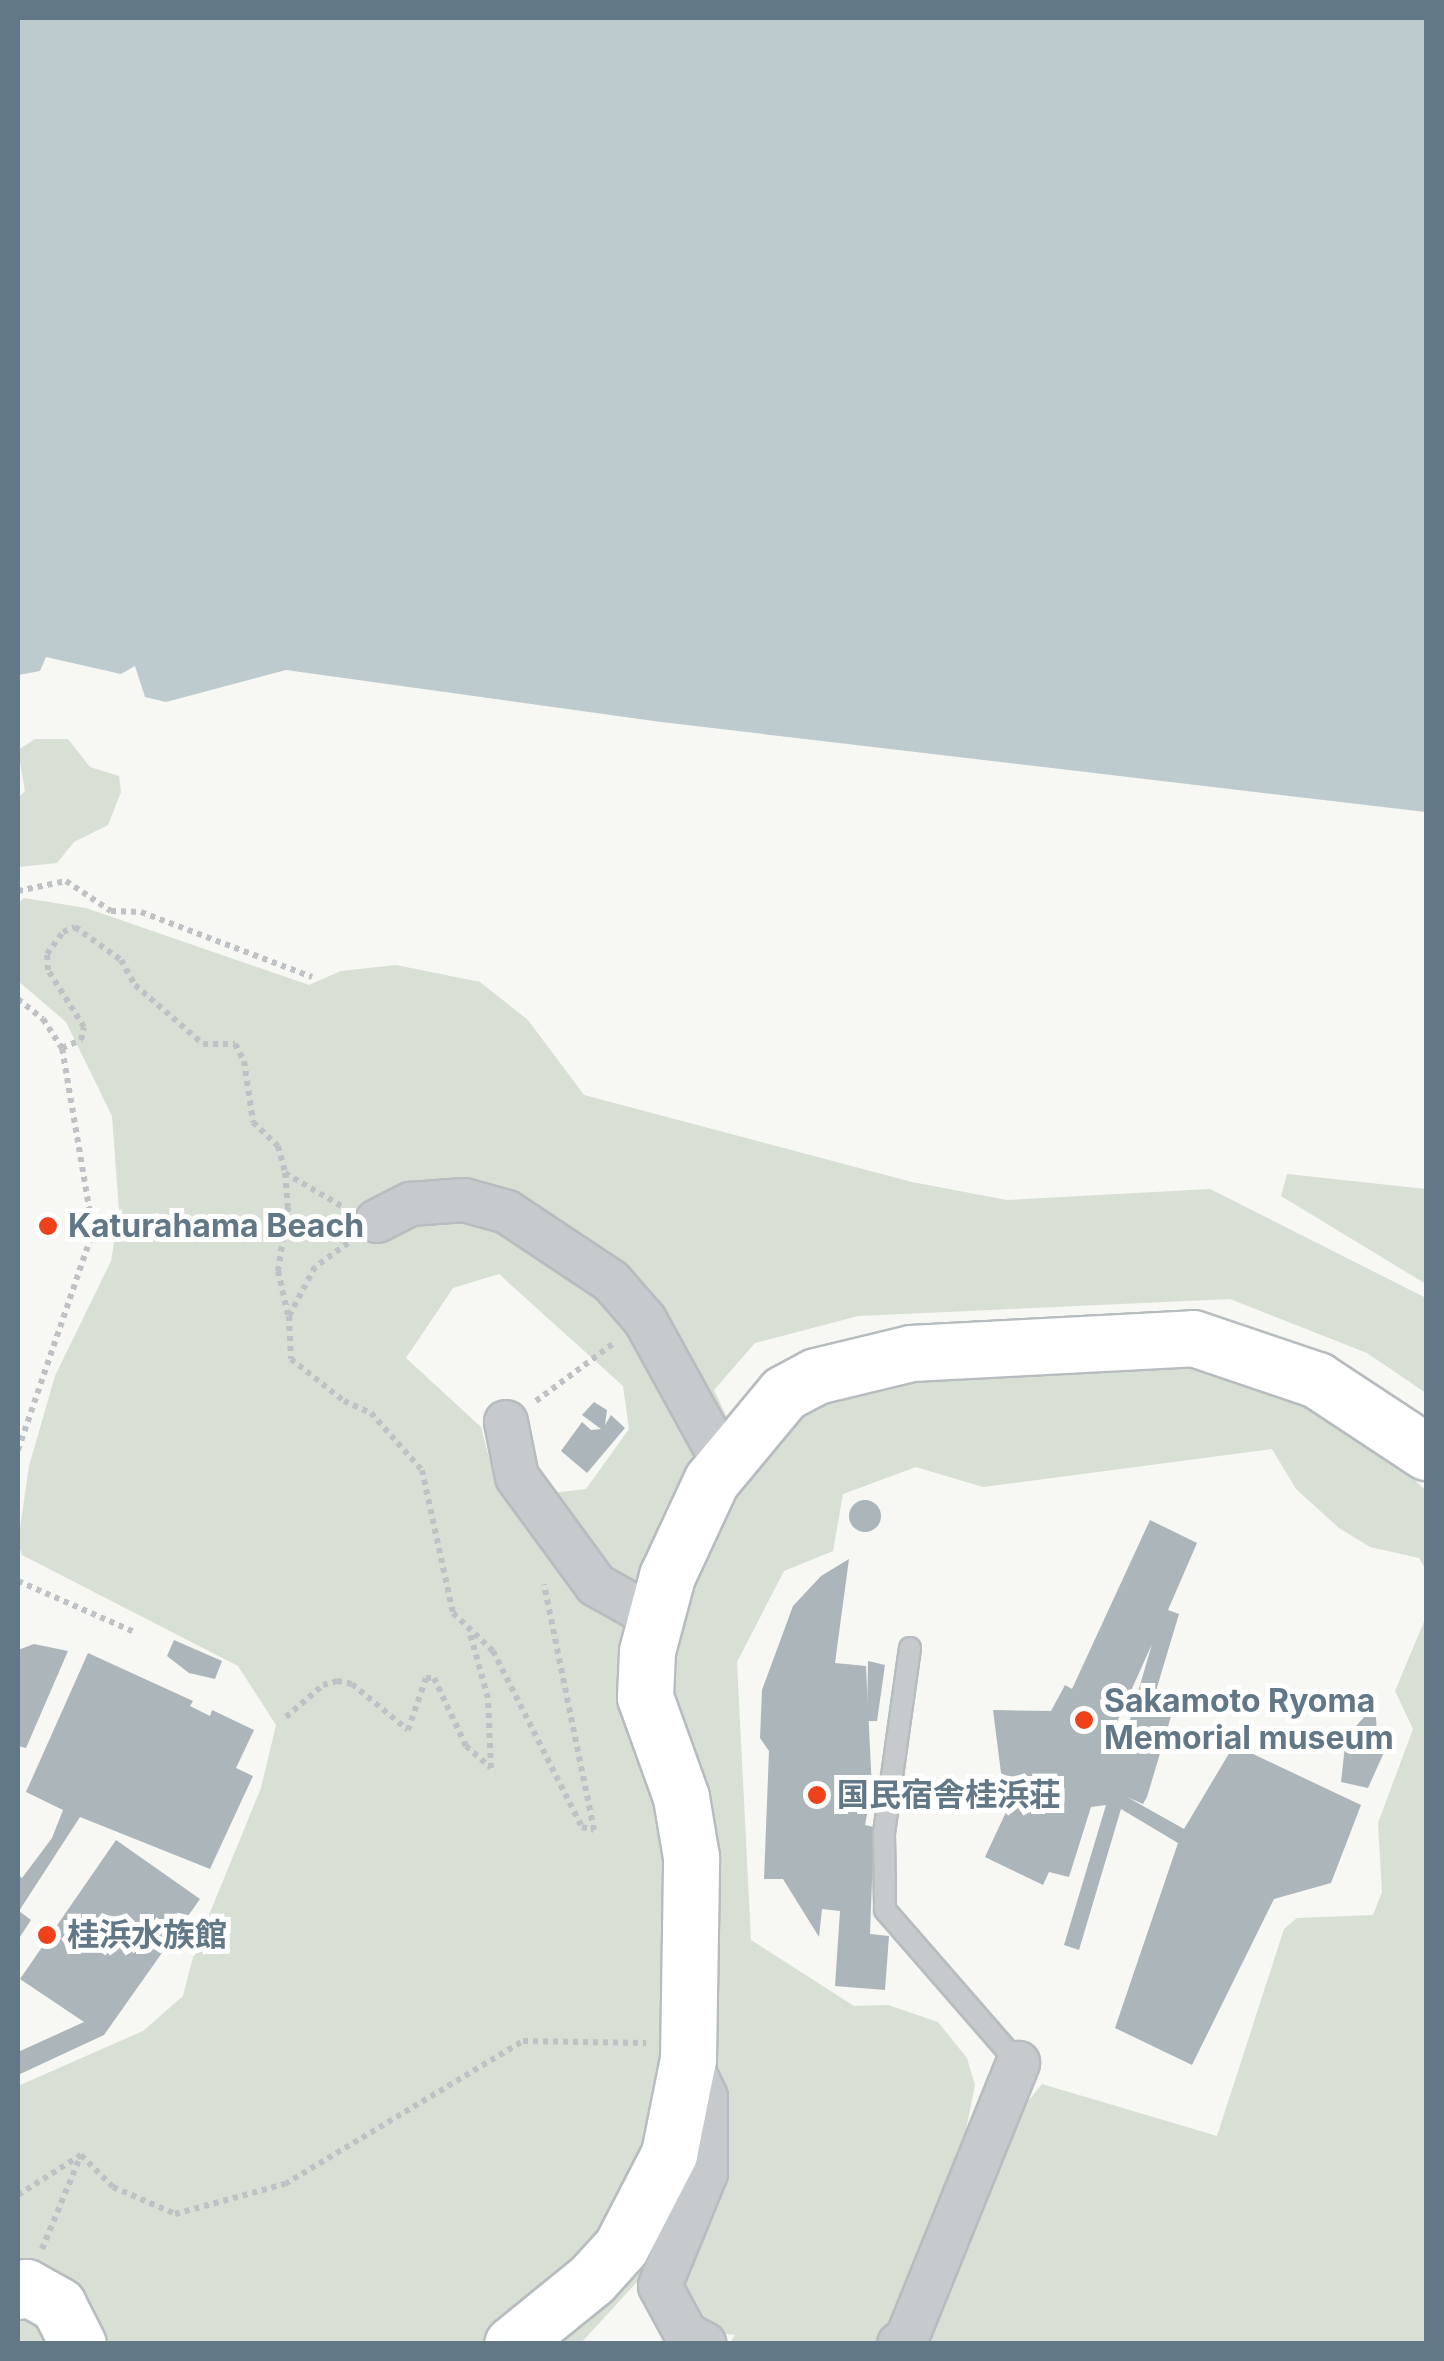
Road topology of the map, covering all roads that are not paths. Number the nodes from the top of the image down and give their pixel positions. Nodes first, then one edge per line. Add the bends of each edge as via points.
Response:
1 (377, 1222) road end
2 (506, 1422) road end
3 (1426, 1452) edge
4 (723, 1462) junction
5 (653, 1617) junction
6 (910, 1648) dead end
7 (688, 2059) junction
8 (1018, 2063) joint
9 (22, 2289) edge
10 (78, 2344) edge
11 (512, 2344) edge
12 (705, 2344) edge
13 (898, 2344) edge

1 - 4 street via 410,1204 464,1200 507,1212 610,1281 645,1320
2 - 5 street via 516,1477 596,1585
3 - 4 main road via 1316,1380 1194,1338 911,1353 858,1363 784,1393
4 - 5 main road via 691,1520
5 - 7 main road via 645,1697 690,1827
6 - 8 lane via 884,1834 885,1910
7 - 11 main road via 669,2154 630,2232 592,2280
7 - 12 street via 706,2097 706,2173 660,2286 686,2334
8 - 13 street via 907,2338
9 - 10 main road via 58,2305

